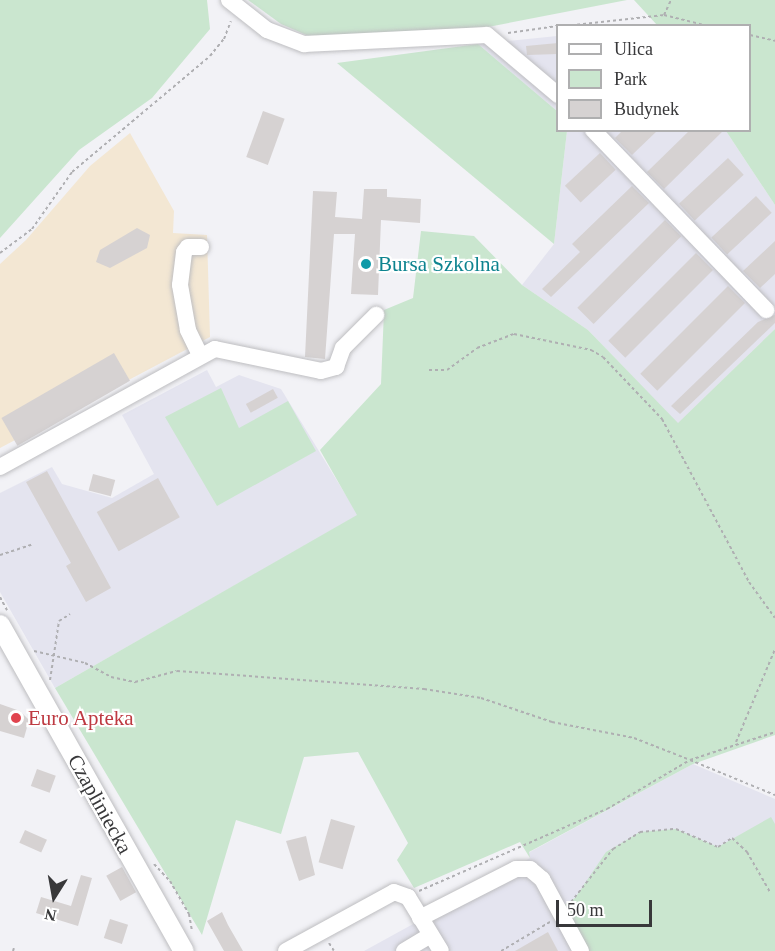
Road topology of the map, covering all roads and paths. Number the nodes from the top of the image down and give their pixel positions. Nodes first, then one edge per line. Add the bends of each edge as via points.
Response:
1 (671, 0) edge
2 (231, 2) edge
3 (664, 15) junction
4 (583, 24) edge
5 (700, 24) edge
6 (556, 26) edge
7 (487, 35) junction
8 (751, 35) edge
9 (775, 41) edge
10 (556, 94) edge
11 (594, 132) edge
12 (201, 247) dead end
13 (0, 253) edge
14 (766, 310) dead end
15 (376, 315) dead end
16 (200, 355) junction
17 (429, 370) dead end
18 (0, 467) edge
19 (31, 545) dead end
20 (0, 555) edge
21 (70, 614) dead end
22 (775, 618) edge
23 (0, 625) edge
24 (775, 648) edge
25 (34, 651) dead end
26 (54, 657) junction
27 (50, 680) dead end
28 (775, 732) edge
29 (736, 742) junction
30 (690, 760) junction
31 (775, 795) edge
32 (770, 892) dead end
33 (408, 897) junction
34 (561, 916) junction
35 (420, 918) junction
36 (431, 935) junction
37 (184, 951) edge
38 (286, 951) edge
39 (404, 951) edge
40 (441, 951) edge
41 (501, 951) edge
42 (581, 951) edge

1 - 3 path
2 - 7 street via 267,30 304,44
2 - 13 path via 224,39 210,56 72,172 32,230
3 - 4 path
3 - 5 path
6 - 7 path
7 - 10 street
8 - 9 path
11 - 14 street
12 - 16 street via 188,247 184,252 180,285 188,330
15 - 16 street via 343,348 336,367 321,371 227,349
16 - 18 street
17 - 22 path via 447,370 477,348 514,334 591,350 603,357 662,419 749,582
19 - 20 path
21 - 26 path via 59,621
23 - 37 main road, Czapliniecka
24 - 29 path
25 - 26 path
26 - 27 path
26 - 30 path via 85,663 111,677 135,682 177,671 207,672 481,698 552,722 634,738
28 - 29 path
29 - 30 path
30 - 31 path
30 - 33 path via 607,809
32 - 34 path via 747,852 732,838 718,847 676,830 640,832 606,855
33 - 35 street
33 - 38 street via 394,892 381,897
34 - 35 street via 542,879 530,869 523,869 506,873
34 - 41 path
34 - 42 street
35 - 36 street
36 - 39 street
36 - 40 street

